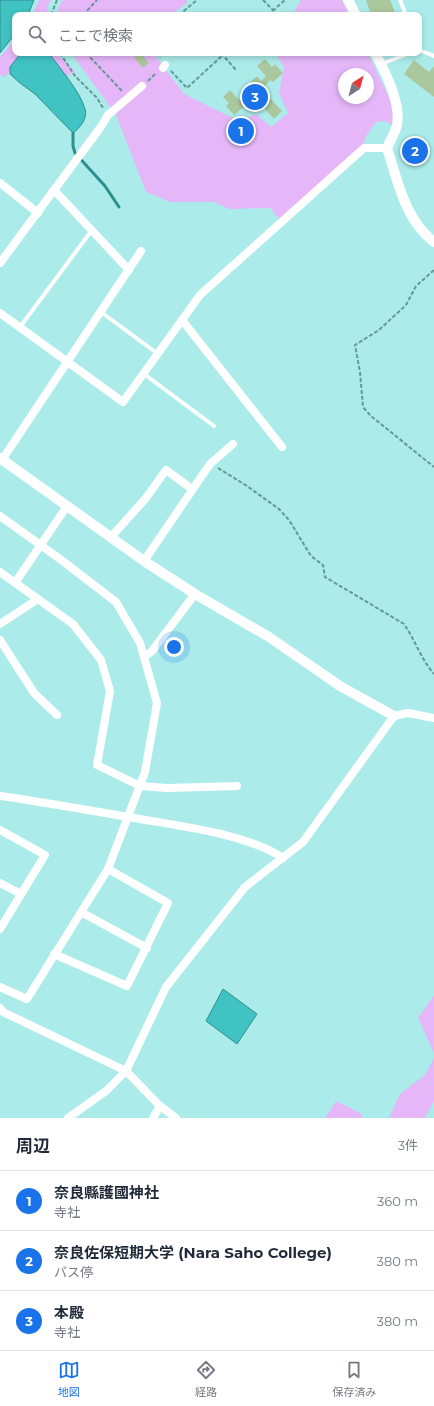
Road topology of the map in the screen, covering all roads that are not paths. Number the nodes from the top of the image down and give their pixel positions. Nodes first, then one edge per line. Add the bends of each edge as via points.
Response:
1 (348, 0) edge
2 (400, 0) edge
3 (354, 12) edge
4 (405, 12) edge
5 (422, 51) edge
6 (377, 56) edge
7 (402, 56) edge
8 (434, 56) edge
9 (381, 64) junction
10 (142, 86) road end
11 (387, 148) junction
12 (0, 183) edge
13 (54, 190) junction
14 (38, 213) junction
15 (92, 230) junction
16 (434, 242) edge
17 (141, 251) dead end
18 (0, 263) edge
19 (129, 270) junction
20 (101, 312) junction
21 (0, 313) edge
22 (182, 320) junction
23 (20, 327) junction
24 (158, 354) junction
25 (68, 362) junction
26 (143, 374) junction
27 (214, 426) dead end
28 (233, 444) dead end
29 (282, 447) dead end
30 (1, 459) edge
31 (192, 489) junction
32 (67, 506) junction
33 (0, 516) edge
34 (110, 537) junction
35 (41, 545) junction
36 (144, 561) junction
37 (0, 572) edge
38 (15, 583) junction
39 (195, 594) junction
40 (38, 599) junction
41 (0, 624) edge
42 (0, 640) edge
43 (144, 657) junction
44 (57, 715) dead end
45 (394, 716) junction
46 (434, 718) edge
47 (140, 786) junction
48 (237, 786) dead end
49 (0, 796) edge
50 (129, 818) junction
51 (0, 830) edge
52 (283, 858) junction
53 (108, 869) junction
54 (0, 883) edge
55 (21, 894) junction
56 (81, 912) junction
57 (0, 928) edge
58 (147, 948) junction
59 (54, 954) junction
60 (0, 987) edge
61 (0, 1008) edge
62 (126, 1071) junction
63 (160, 1106) junction
64 (68, 1118) edge
65 (153, 1118) edge
66 (176, 1118) edge

1 - 3 street
2 - 4 lane
5 - 8 lane
6 - 9 street
7 - 9 lane
9 - 11 street via 397,109 397,125
10 - 13 street via 108,115
11 - 16 street via 408,213 423,234
11 - 22 street via 364,148 200,295
12 - 14 street
13 - 14 street
13 - 15 street
14 - 18 street
15 - 19 street
15 - 23 lane
17 - 19 street
19 - 20 street
20 - 24 lane
20 - 25 street
21 - 23 street
22 - 24 street
22 - 29 street
23 - 25 street
24 - 26 street
25 - 26 street via 123,402
25 - 30 street
26 - 27 lane
28 - 31 street via 210,464
30 - 32 street
31 - 34 street via 166,470 146,498
31 - 36 street
32 - 34 street
32 - 35 street
33 - 35 street
34 - 36 street
35 - 38 street
35 - 43 street via 116,602 140,643
36 - 39 street
37 - 38 street
38 - 40 street
39 - 43 street via 152,652
39 - 45 street via 269,637 340,686
40 - 41 street
40 - 47 street via 73,624 101,660 110,691 106,725 96,765
42 - 44 street via 34,693
43 - 47 street via 157,703 145,772
45 - 46 street via 408,713
45 - 52 street via 303,842
47 - 48 street
47 - 50 street
49 - 50 street
50 - 52 street via 229,837 269,850
50 - 53 street
51 - 55 street via 44,855
52 - 62 street via 245,887 166,987
53 - 56 street
53 - 58 street via 168,903
54 - 55 street
55 - 57 street
56 - 58 street
56 - 59 street
58 - 59 street via 127,986
59 - 60 street via 27,999
61 - 62 street via 3,1012 53,1038
62 - 63 street
62 - 64 street via 106,1091
63 - 65 street
63 - 66 street

